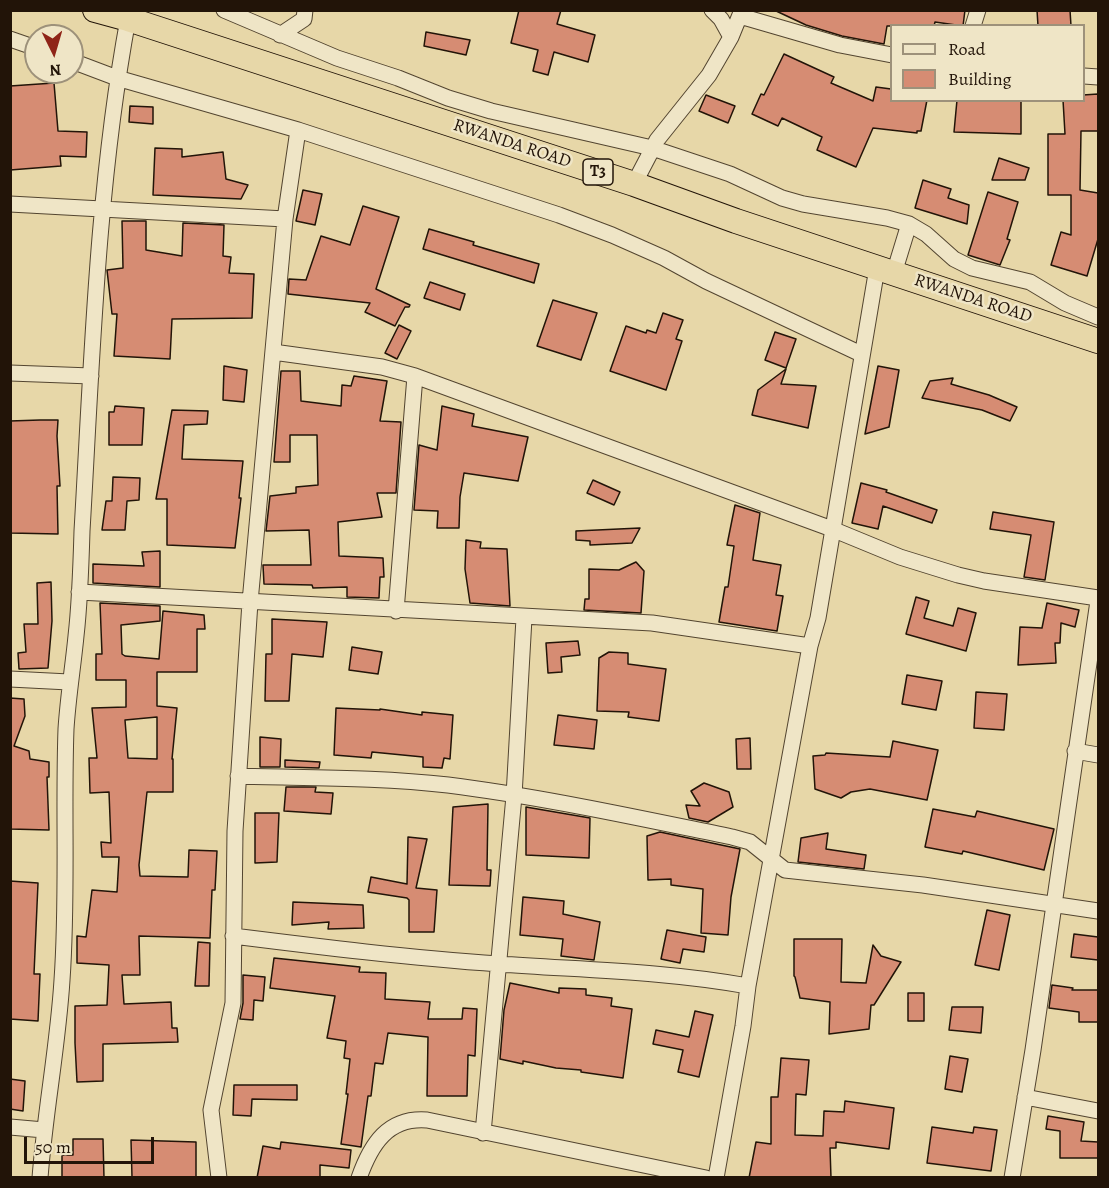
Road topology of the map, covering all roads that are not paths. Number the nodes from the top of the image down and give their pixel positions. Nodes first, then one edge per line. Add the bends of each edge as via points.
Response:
1 (95, 10) edge
2 (224, 10) edge
3 (305, 10) edge
4 (712, 10) edge
5 (741, 13) edge
6 (128, 19) junction
7 (280, 35) junction
8 (731, 37) junction
9 (890, 55) edge
10 (84, 66) edge
11 (117, 78) junction
12 (298, 130) junction
13 (652, 148) junction
14 (634, 184) junction
15 (10, 204) edge
16 (103, 210) junction
17 (285, 219) junction
18 (909, 224) junction
19 (886, 271) junction
20 (1098, 317) edge
21 (1098, 340) edge
22 (273, 352) junction
23 (861, 354) junction
24 (10, 373) edge
25 (91, 376) junction
26 (415, 376) junction
27 (832, 529) junction
28 (79, 592) junction
29 (1098, 599) edge
30 (250, 602) junction
31 (396, 611) junction
32 (524, 618) junction
33 (810, 646) junction
34 (10, 679) edge
35 (69, 682) junction
36 (1075, 751) junction
37 (1098, 755) edge
38 (238, 776) junction
39 (514, 796) junction
40 (771, 860) junction
41 (1053, 903) junction
42 (1098, 911) edge
43 (233, 936) junction
44 (498, 964) junction
45 (748, 986) junction
46 (1025, 1097) junction
47 (1098, 1111) edge
48 (10, 1127) edge
49 (44, 1130) junction
50 (483, 1133) junction
51 (40, 1178) edge
52 (219, 1178) edge
53 (359, 1178) edge
54 (706, 1178) edge
55 (716, 1178) edge
56 (1012, 1178) edge

1 - 6 highway, RWANDA ROAD / T3
2 - 7 street
3 - 7 street via 304,19
4 - 8 street
5 - 8 street
5 - 9 street via 840,45
6 - 11 street
6 - 14 highway, RWANDA ROAD / T3
7 - 13 street via 459,102
8 - 13 street via 709,75
10 - 11 street
11 - 12 street
11 - 16 street
12 - 17 street
12 - 23 street via 612,235
13 - 14 street
13 - 18 street via 730,174 782,198
14 - 19 highway, RWANDA ROAD / T3
15 - 16 street
16 - 17 street
16 - 25 street
17 - 22 street
18 - 19 street
18 - 20 street via 972,268 1030,282
19 - 21 highway, RWANDA ROAD / T3
19 - 23 street
22 - 26 street via 382,367
22 - 30 street
23 - 27 street
24 - 25 street
25 - 28 street
26 - 27 street
26 - 31 street
27 - 29 street via 958,575
27 - 33 street
28 - 30 street
28 - 35 street
29 - 36 street
30 - 31 street
30 - 38 street
31 - 32 street
32 - 33 street via 652,624
32 - 39 street
33 - 40 street
34 - 35 street
35 - 49 street via 62,978
36 - 37 street
36 - 41 street
38 - 39 street via 447,785
38 - 43 street
39 - 40 street via 732,837 750,842
39 - 44 street
40 - 41 street via 784,870
40 - 45 street
41 - 42 street
41 - 46 street
43 - 44 street
43 - 52 street via 233,1003 211,1110
44 - 45 street via 673,975
44 - 50 street
45 - 55 street
46 - 47 street
46 - 56 street
48 - 49 street
49 - 51 street
50 - 53 street via 427,1120 399,1124 379,1138
50 - 54 street

